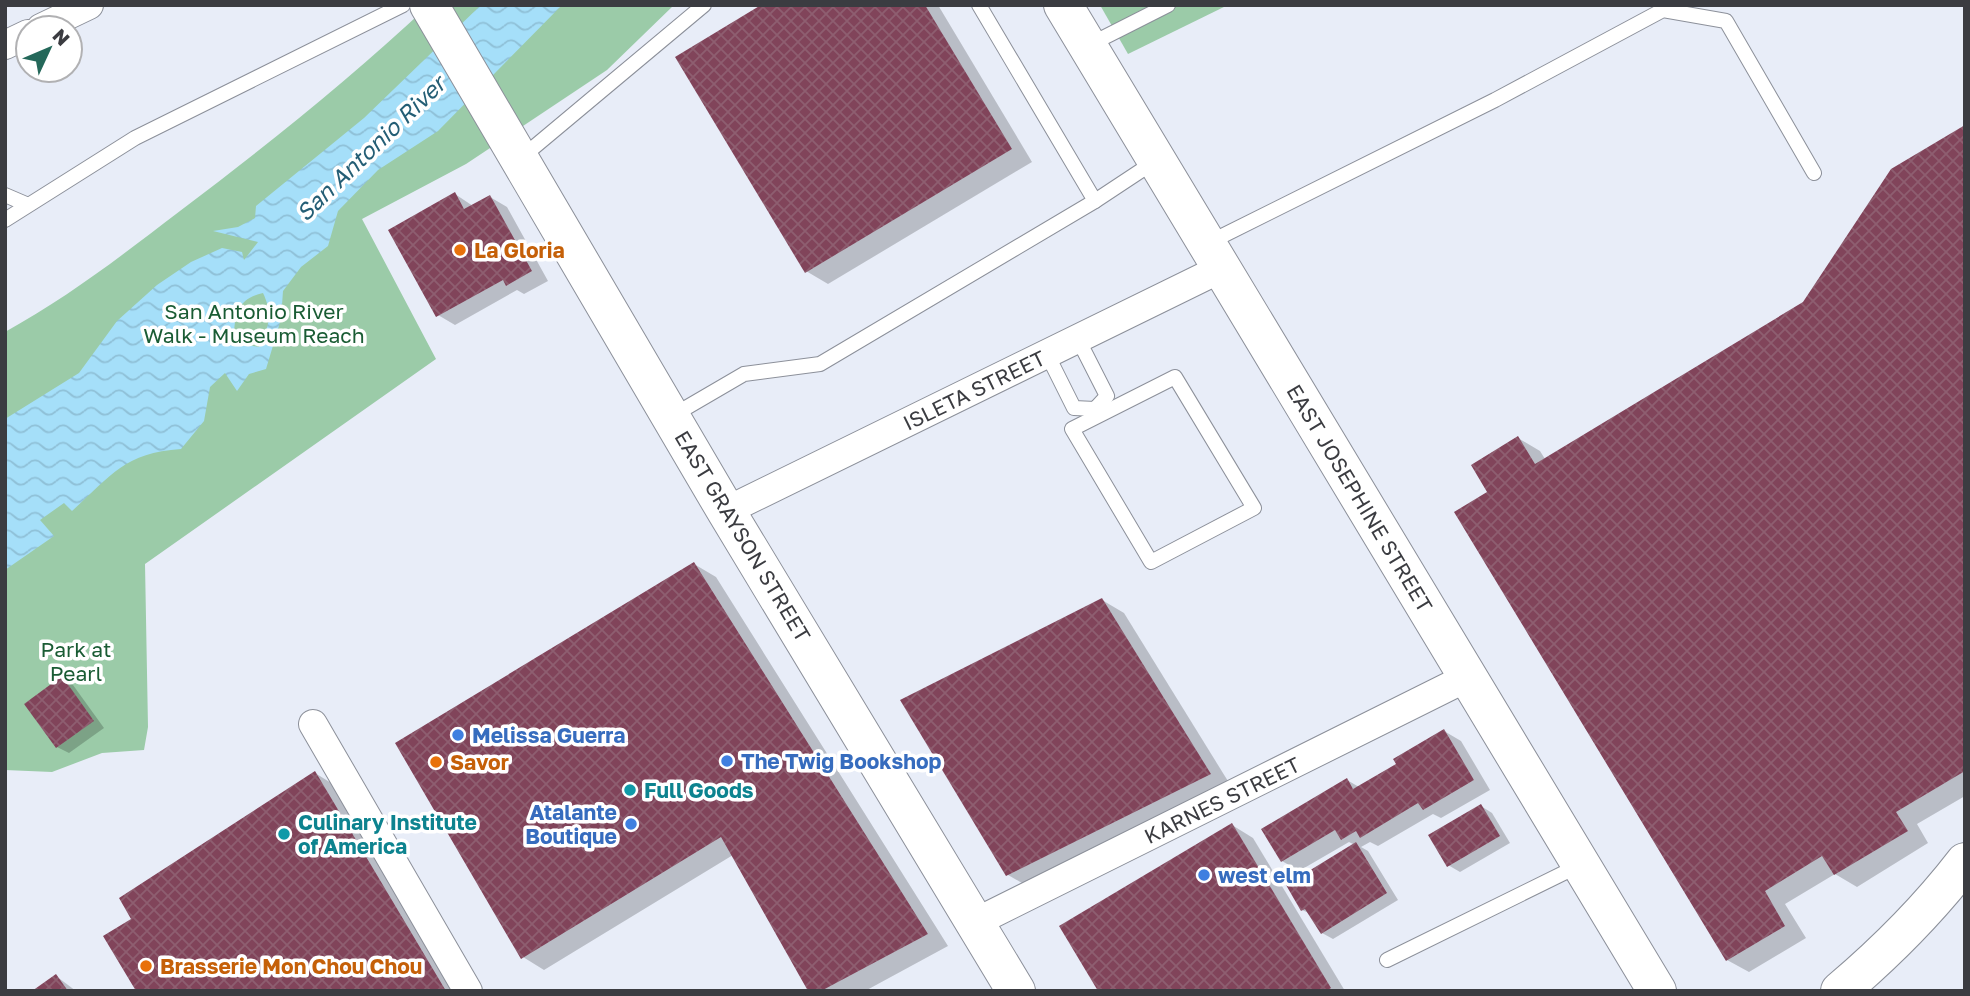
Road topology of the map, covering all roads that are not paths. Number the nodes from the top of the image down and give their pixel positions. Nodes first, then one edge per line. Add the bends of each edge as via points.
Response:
1 (89, 5) edge
2 (403, 5) edge
3 (429, 5) edge
4 (704, 5) edge
5 (979, 5) edge
6 (1063, 5) edge
7 (1168, 5) edge
8 (70, 14) edge
9 (1088, 46) junction
10 (520, 158) junction
11 (1156, 160) junction
12 (1814, 173) dead end
13 (5, 195) edge
14 (1095, 201) junction
15 (26, 204) junction
16 (5, 220) edge
17 (1214, 256) junction
18 (1078, 339) junction
19 (1047, 354) junction
20 (1097, 413) junction
21 (671, 417) junction
22 (726, 511) junction
23 (1468, 677) junction
24 (313, 724) dead end
25 (1965, 862) edge
26 (1581, 864) junction
27 (976, 922) junction
28 (1387, 960) dead end
29 (468, 991) edge
30 (1016, 991) edge
31 (1657, 991) edge
32 (1840, 991) edge

1 - 8 street
2 - 15 lane via 135,138
3 - 10 main road, EAST GRAYSON STREET
4 - 10 lane
5 - 14 lane
6 - 9 main road, EAST JOSEPHINE STREET
7 - 9 lane
9 - 11 main road, EAST JOSEPHINE STREET
10 - 21 main road, EAST GRAYSON STREET
11 - 14 lane
11 - 17 main road, EAST JOSEPHINE STREET
12 - 17 lane via 1726,21 1663,10
13 - 15 lane
14 - 21 lane via 820,364 744,374
15 - 16 lane
17 - 18 street, ISLETA STREET
17 - 23 main road, EAST JOSEPHINE STREET
18 - 19 street, ISLETA STREET
18 - 20 lane via 1107,396
19 - 20 lane via 1074,408
19 - 22 street, ISLETA STREET
20 - 20 lane via 1175,377 1254,508 1151,562 1072,429
21 - 22 main road, EAST GRAYSON STREET
22 - 27 main road, EAST GRAYSON STREET
23 - 26 main road, EAST JOSEPHINE STREET
23 - 27 street, KARNES STREET
24 - 29 street
25 - 32 main road via 1937,899
26 - 28 lane
26 - 31 main road, EAST JOSEPHINE STREET
27 - 30 main road, EAST GRAYSON STREET

